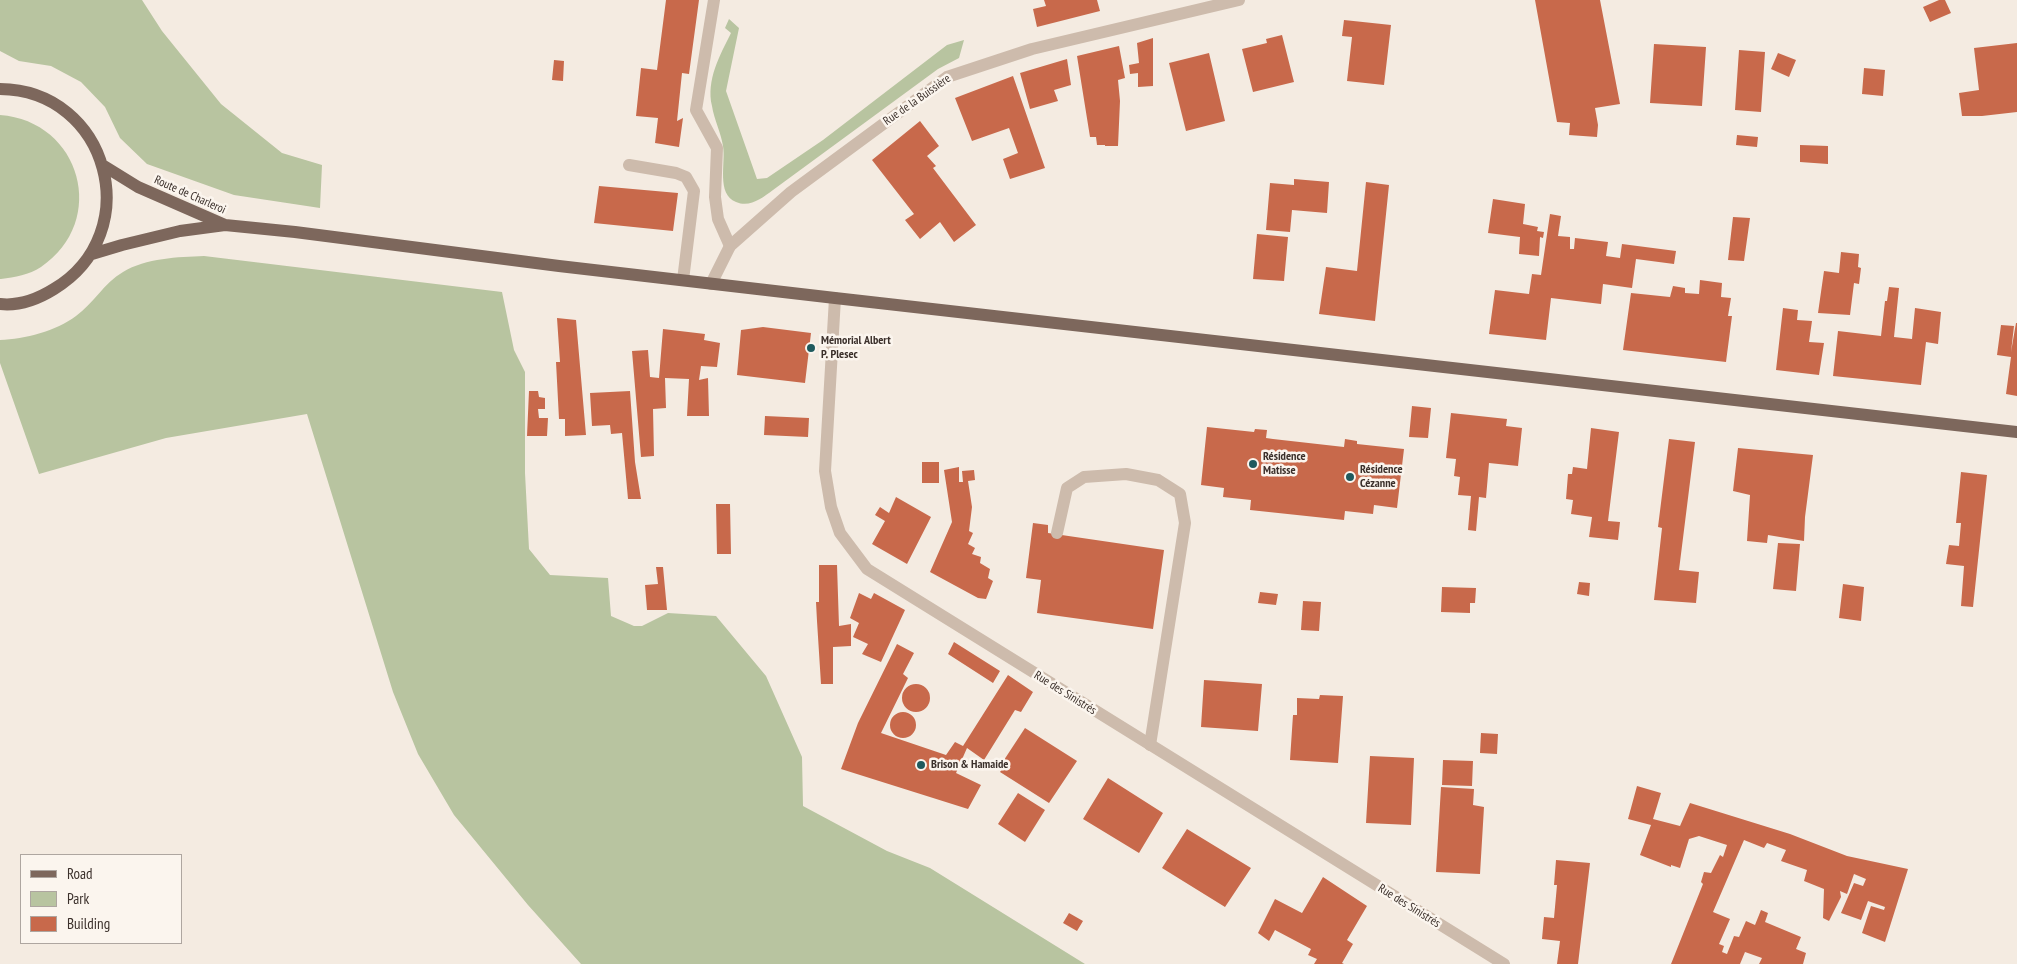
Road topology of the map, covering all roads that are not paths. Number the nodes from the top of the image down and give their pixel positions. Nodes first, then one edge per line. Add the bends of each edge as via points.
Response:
1 (714, 0) edge
2 (1239, 0) edge
3 (1, 88) edge
4 (630, 165) dead end
5 (104, 166) junction
6 (225, 225) junction
7 (730, 246) junction
8 (92, 254) junction
9 (683, 280) junction
10 (711, 284) junction
11 (835, 298) junction
12 (0, 304) edge
13 (2017, 432) edge
14 (1056, 533) dead end
15 (1150, 745) junction
16 (1504, 964) edge

1 - 7 street via 696,110 717,148 715,197 718,219
2 - 7 street, Rue de la Buissière via 1032,50 947,77 791,192
3 - 5 main road via 36,95 66,111 89,136
4 - 9 street via 676,173 686,178 694,191
5 - 6 main road, Route de Charleroi via 138,187
5 - 8 main road via 107,212 102,234
6 - 8 main road, Route de Charleroi via 180,231
6 - 9 main road
7 - 10 street, Rue de la Buissière
8 - 12 main road via 70,280 41,297
9 - 10 main road
10 - 11 main road
11 - 13 main road
11 - 15 street, Rue des Sinistrés via 826,471 831,507 840,533 867,569
14 - 15 street via 1066,488 1084,477 1126,474 1158,480 1180,494 1185,523
15 - 16 street, Rue des Sinistrés

